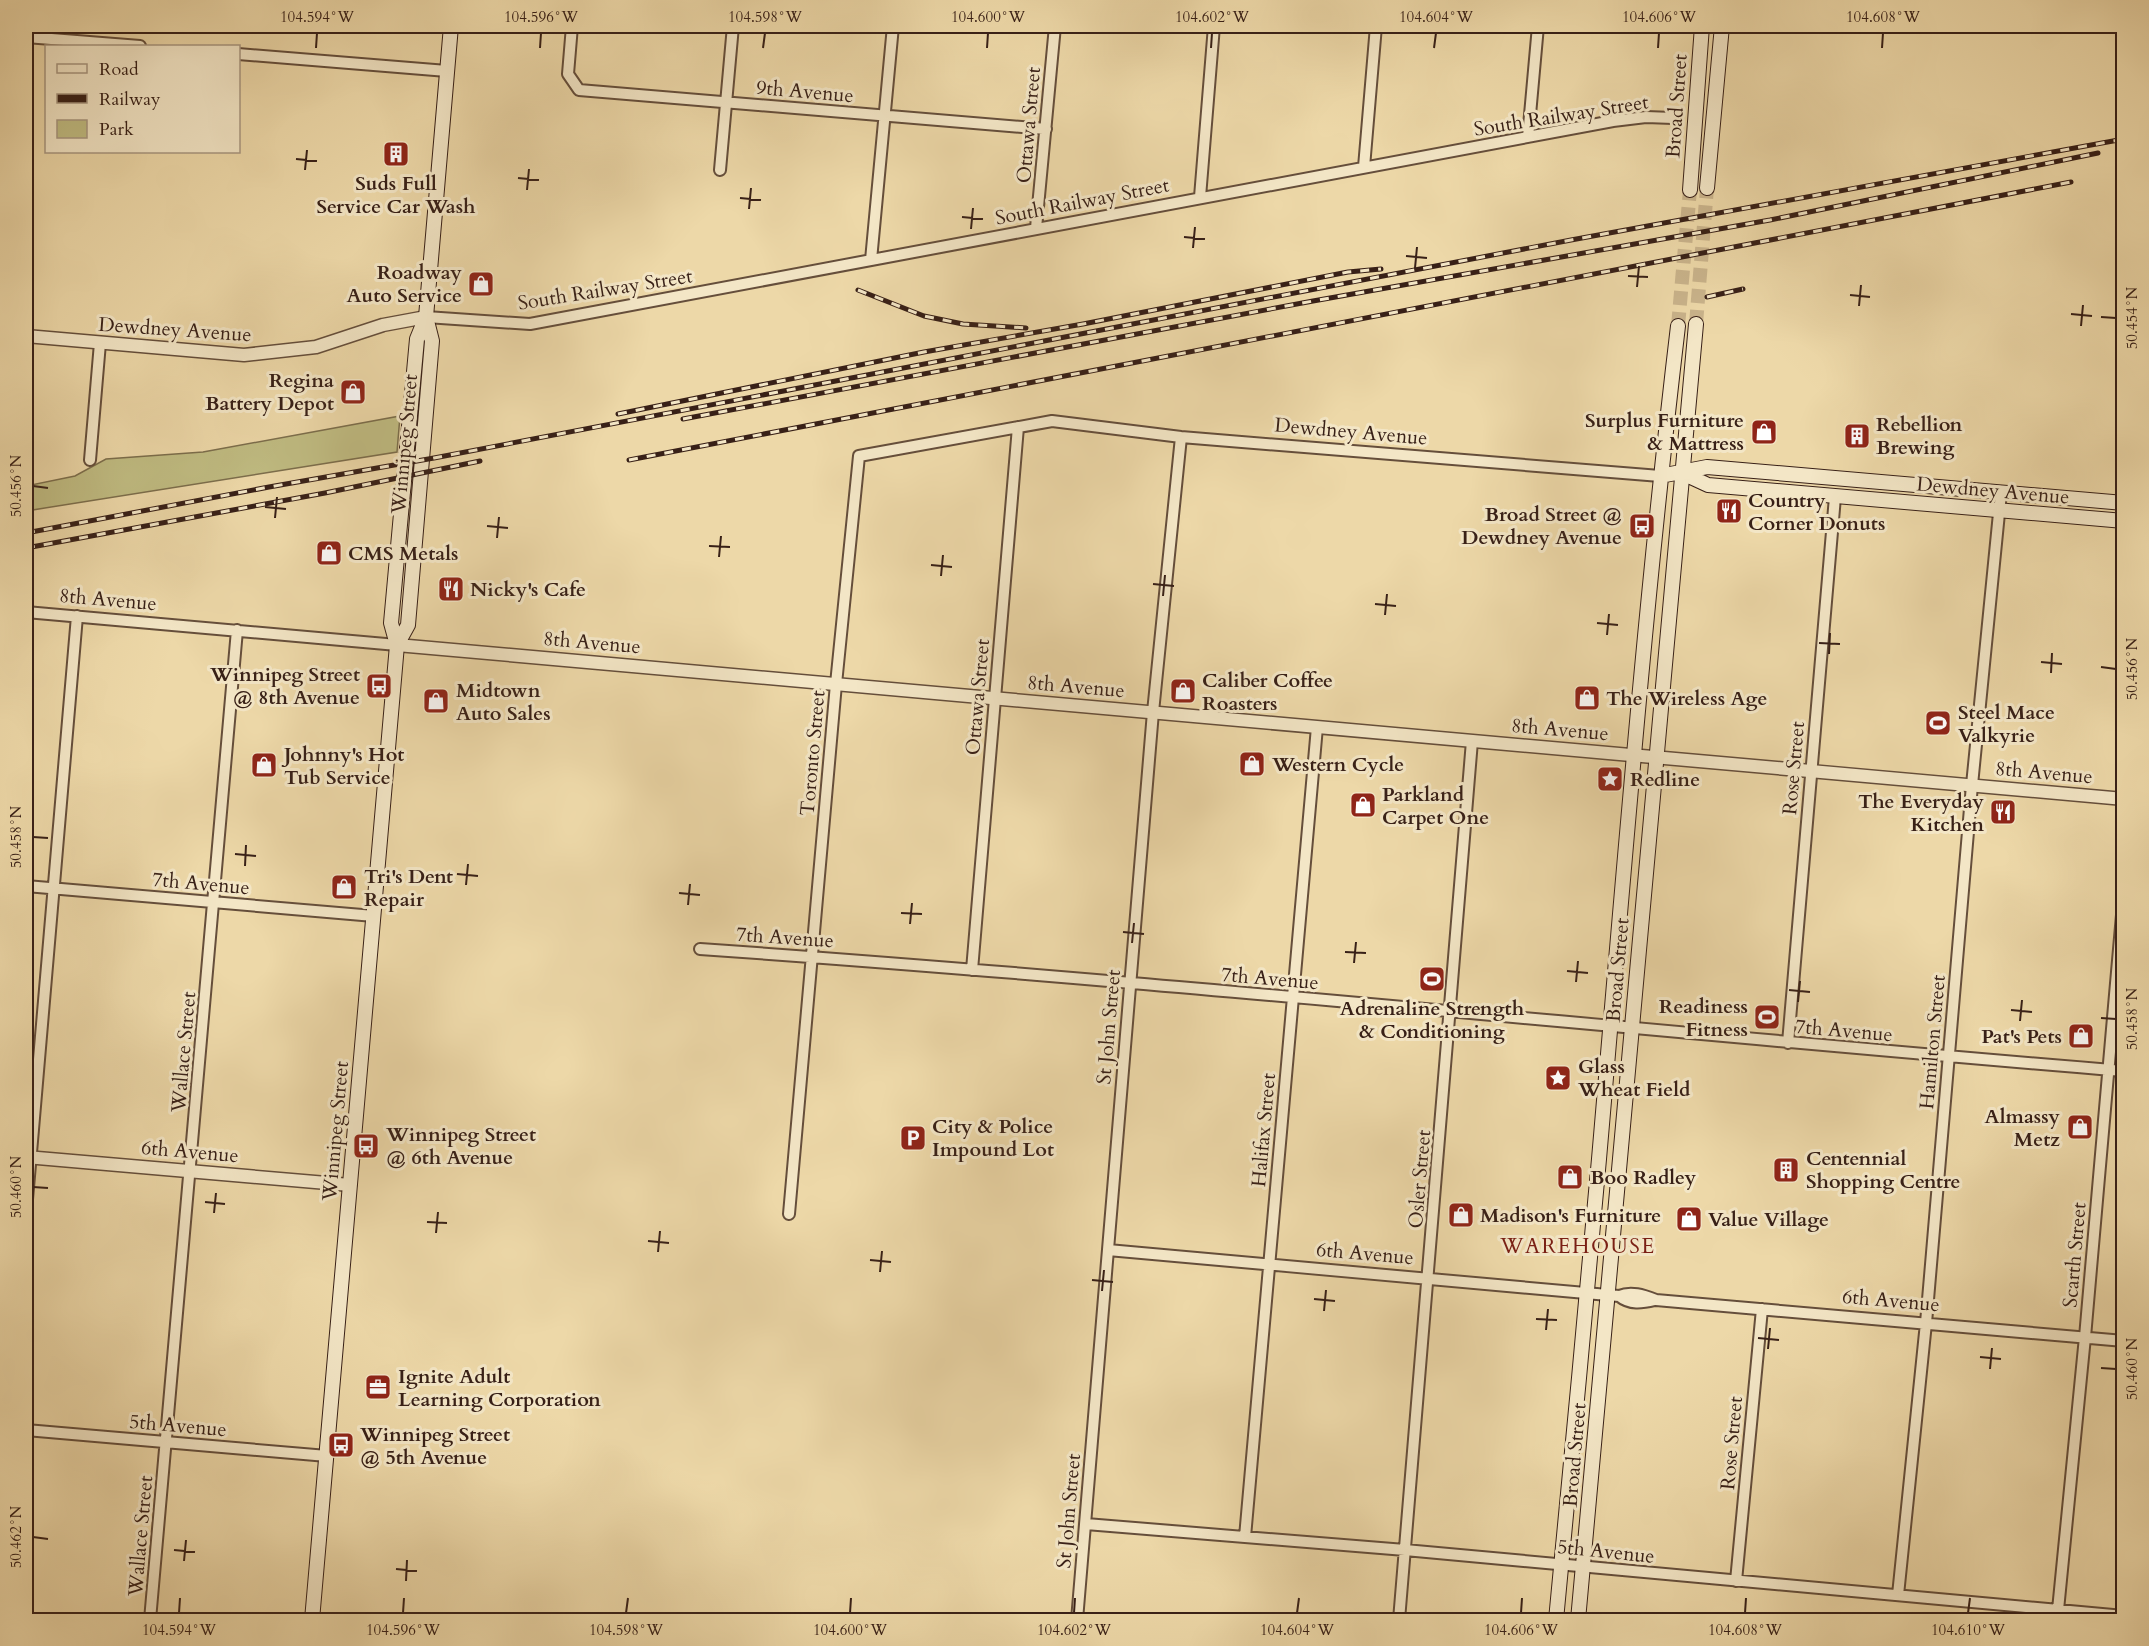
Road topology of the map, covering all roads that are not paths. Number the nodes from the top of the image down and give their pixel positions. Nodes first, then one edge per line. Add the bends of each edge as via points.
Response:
1 (451, 26) edge
2 (572, 26) edge
3 (733, 26) edge
4 (892, 26) edge
5 (1055, 26) edge
6 (1214, 26) edge
7 (1376, 26) edge
8 (1538, 26) edge
9 (1702, 26) edge
10 (1722, 26) edge
11 (26, 37) edge
12 (128, 45) edge
13 (240, 54) edge
14 (447, 71) junction
15 (726, 102) junction
16 (885, 116) junction
17 (1673, 118) dead end
18 (1046, 129) junction
19 (1528, 137) junction
20 (1364, 167) junction
21 (720, 170) dead end
22 (1707, 188) tunnel mouth
23 (1690, 190) tunnel mouth
24 (1200, 197) junction
25 (1036, 228) junction
26 (871, 260) junction
27 (426, 317) junction
28 (1696, 324) tunnel mouth
29 (1678, 326) tunnel mouth
30 (26, 336) edge
31 (100, 343) junction
32 (1018, 427) junction
33 (1181, 437) junction
34 (90, 460) dead end
35 (1682, 473) junction
36 (1660, 476) junction
37 (2001, 493) junction
38 (1835, 496) junction
39 (2124, 503) edge
40 (1999, 510) junction
41 (2124, 521) edge
42 (26, 612) edge
43 (77, 616) junction
44 (237, 630) junction
45 (397, 645) junction
46 (836, 684) junction
47 (995, 698) junction
48 (1153, 712) junction
49 (1317, 727) junction
50 (1472, 741) junction
51 (1633, 755) junction
52 (1657, 757) junction
53 (1811, 771) junction
54 (1972, 785) junction
55 (2124, 799) edge
56 (26, 886) edge
57 (53, 888) junction
58 (2124, 891) edge
59 (214, 903) junction
60 (374, 916) junction
61 (700, 949) dead end
62 (812, 957) junction
63 (972, 970) junction
64 (1130, 983) junction
65 (1293, 998) junction
66 (1450, 1011) junction
67 (1610, 1026) junction
68 (1632, 1028) junction
69 (1788, 1043) junction
70 (1949, 1057) junction
71 (2108, 1070) junction
72 (2124, 1071) edge
73 (28, 1157) edge
74 (190, 1170) junction
75 (350, 1185) junction
76 (26, 1211) edge
77 (789, 1214) dead end
78 (1108, 1250) junction
79 (1268, 1264) junction
80 (1429, 1279) junction
81 (1587, 1294) junction
82 (1613, 1296) junction
83 (1762, 1309) junction
84 (1926, 1323) junction
85 (2085, 1337) junction
86 (2124, 1341) edge
87 (26, 1430) edge
88 (167, 1442) junction
89 (327, 1456) junction
90 (1086, 1524) junction
91 (1245, 1537) junction
92 (1405, 1550) junction
93 (1561, 1564) junction
94 (1583, 1566) junction
95 (1736, 1581) junction
96 (1898, 1595) junction
97 (2058, 1615) edge
98 (2124, 1616) edge
99 (150, 1620) edge
100 (312, 1620) edge
101 (1077, 1620) edge
102 (1400, 1620) edge
103 (1556, 1620) edge
104 (1578, 1620) edge

1 - 14 main road, Winnipeg Street
2 - 15 street, 9th Avenue via 568,74 579,90
3 - 15 street
4 - 16 street
5 - 18 street, Ottawa Street
6 - 24 street
7 - 20 street
8 - 19 street
9 - 23 main road, Broad Street
10 - 22 main road, Broad Street
11 - 12 street
13 - 14 street
14 - 27 main road, Winnipeg Street
15 - 16 street, 9th Avenue
15 - 21 street
16 - 18 street, 9th Avenue
16 - 26 street
17 - 19 street, South Railway Street via 1613,121
18 - 25 street, Ottawa Street
19 - 20 street, South Railway Street
20 - 24 street, South Railway Street
24 - 25 street, South Railway Street
25 - 26 street, South Railway Street
26 - 27 street, South Railway Street via 530,324
27 - 31 street, Dewdney Avenue via 383,325 316,347 244,356
27 - 45 main road, Winnipeg Street via 432,340 409,614 408,625
28 - 35 main road, Broad Street
29 - 36 main road, Broad Street
30 - 31 street, Dewdney Avenue
31 - 34 street
32 - 33 street, Dewdney Avenue via 1052,421
32 - 46 street, Toronto Street via 859,456
32 - 47 street, Ottawa Street
33 - 36 street, Dewdney Avenue
33 - 48 street, St John Street
35 - 36 main road, Dewdney Avenue
35 - 37 main road, Dewdney Avenue via 1707,467
35 - 38 main road, Dewdney Avenue via 1708,485
35 - 52 main road, Broad Street
36 - 51 main road, Broad Street
37 - 39 main road, Dewdney Avenue
37 - 40 street, Hamilton Street
38 - 40 main road, Dewdney Avenue
38 - 53 street, Rose Street
40 - 41 main road, Dewdney Avenue
40 - 54 street, Hamilton Street
42 - 43 street, 8th Avenue
43 - 44 street, 8th Avenue
43 - 57 street
44 - 45 street, 8th Avenue
44 - 59 street, Wallace Street
45 - 46 street, 8th Avenue
45 - 60 main road, Winnipeg Street
46 - 47 street, 8th Avenue
46 - 62 street, Toronto Street
47 - 48 street, 8th Avenue
47 - 63 street, Ottawa Street
48 - 49 street, 8th Avenue
48 - 64 street, St John Street
49 - 50 street, 8th Avenue
49 - 65 street, Halifax Street
50 - 51 street, 8th Avenue
50 - 66 street, Osler Street
51 - 52 street, 8th Avenue
51 - 67 main road, Broad Street
52 - 53 street, 8th Avenue
52 - 68 main road, Broad Street
53 - 54 street, 8th Avenue
53 - 69 street, Rose Street
54 - 55 street, 8th Avenue
54 - 70 street, Hamilton Street
56 - 57 street, 7th Avenue
57 - 59 street, 7th Avenue
57 - 73 street
58 - 71 street, Scarth Street
59 - 60 street, 7th Avenue
59 - 74 street, Wallace Street
60 - 75 main road, Winnipeg Street
61 - 62 street, 7th Avenue
62 - 63 street, 7th Avenue
62 - 77 street, Toronto Street
63 - 64 street, 7th Avenue
64 - 65 street, 7th Avenue
64 - 78 street, St John Street
65 - 66 street, 7th Avenue
65 - 79 street, Halifax Street
66 - 67 street, 7th Avenue
66 - 80 street, Osler Street
67 - 68 street, 7th Avenue
67 - 81 main road, Broad Street
68 - 69 street, 7th Avenue
68 - 82 main road, Broad Street
69 - 70 street, 7th Avenue
70 - 71 street, 7th Avenue
70 - 84 street, Hamilton Street
71 - 72 street, 7th Avenue
71 - 85 street, Scarth Street
73 - 74 street, 6th Avenue
73 - 76 street
74 - 75 street, 6th Avenue
74 - 88 street, Wallace Street
75 - 89 main road, Winnipeg Street
78 - 79 street, 6th Avenue
78 - 90 street, St John Street
79 - 80 street, 6th Avenue
79 - 91 street, Halifax Street
80 - 81 street, 6th Avenue
80 - 92 street, Osler Street
81 - 82 street, 6th Avenue
81 - 93 main road, Broad Street
82 - 83 street, 6th Avenue via 1625,1302 1656,1300
82 - 94 main road, Broad Street
83 - 84 street, 6th Avenue
83 - 95 street, Rose Street
84 - 85 street, 6th Avenue
84 - 96 street, Hamilton Street
85 - 86 street, 6th Avenue
85 - 97 street, Scarth Street
87 - 88 street, 5th Avenue
88 - 89 street, 5th Avenue
88 - 99 street, Wallace Street
89 - 100 main road, Winnipeg Street
90 - 91 street, 5th Avenue
90 - 101 street, St John Street
91 - 92 street, 5th Avenue
92 - 93 street, 5th Avenue
92 - 102 street, Osler Street
93 - 94 street, 5th Avenue
93 - 103 main road, Broad Street
94 - 95 street, 5th Avenue
94 - 104 main road, Broad Street
95 - 96 street, 5th Avenue
96 - 97 street, 5th Avenue
97 - 98 street, 5th Avenue

